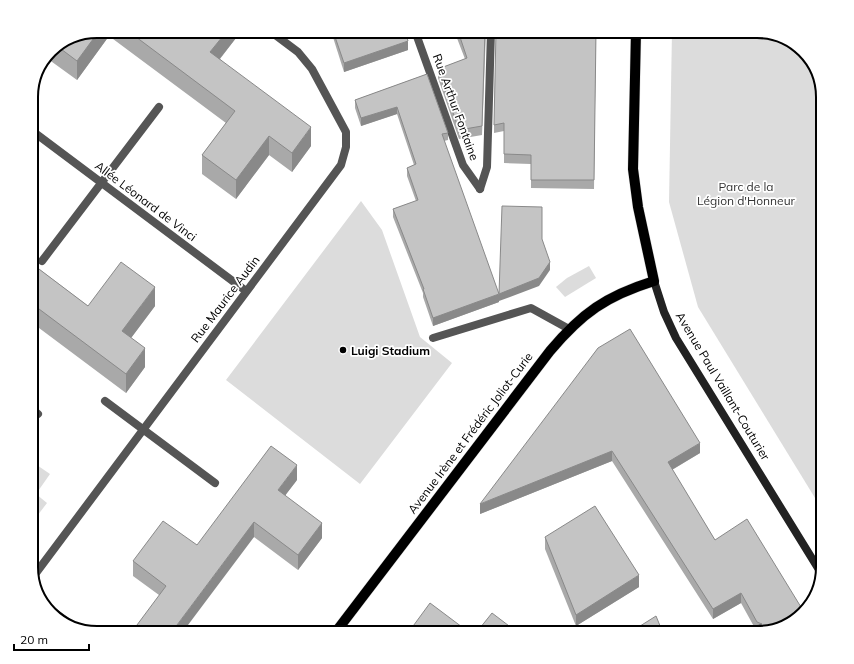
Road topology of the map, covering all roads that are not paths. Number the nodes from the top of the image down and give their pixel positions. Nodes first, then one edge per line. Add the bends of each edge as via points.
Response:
1 (279, 38) edge
2 (418, 38) edge
3 (491, 38) edge
4 (636, 38) edge
5 (159, 107) dead end
6 (38, 135) edge
7 (101, 183) junction
8 (42, 261) dead end
9 (654, 282) junction
10 (246, 291) junction
11 (569, 329) junction
12 (433, 338) dead end
13 (105, 401) dead end
14 (143, 429) junction
15 (215, 482) dead end
16 (816, 565) edge
17 (38, 570) edge
18 (340, 626) edge

1 - 10 street, Rue Maurice Audin via 298,52 312,69 346,132 346,147 341,164
2 - 3 street, Rue Arthur Fontaine via 463,164 480,189 487,167
4 - 9 main road, Avenue Paul Vaillant-Couturier via 633,169 638,208
5 - 7 street
6 - 7 street, Allée Léonard de Vinci
7 - 8 street
7 - 10 street, Allée Léonard de Vinci
9 - 11 main road, Avenue Irène et Frédéric Joliot-Curie via 614,296 588,312
9 - 16 main road, Avenue Paul Vaillant-Couturier via 676,338
10 - 14 street, Rue Maurice Audin
11 - 12 street via 531,308
11 - 18 main road, Avenue Irène et Frédéric Joliot-Curie via 540,363
13 - 14 street
14 - 15 street
14 - 17 street, Rue Maurice Audin

